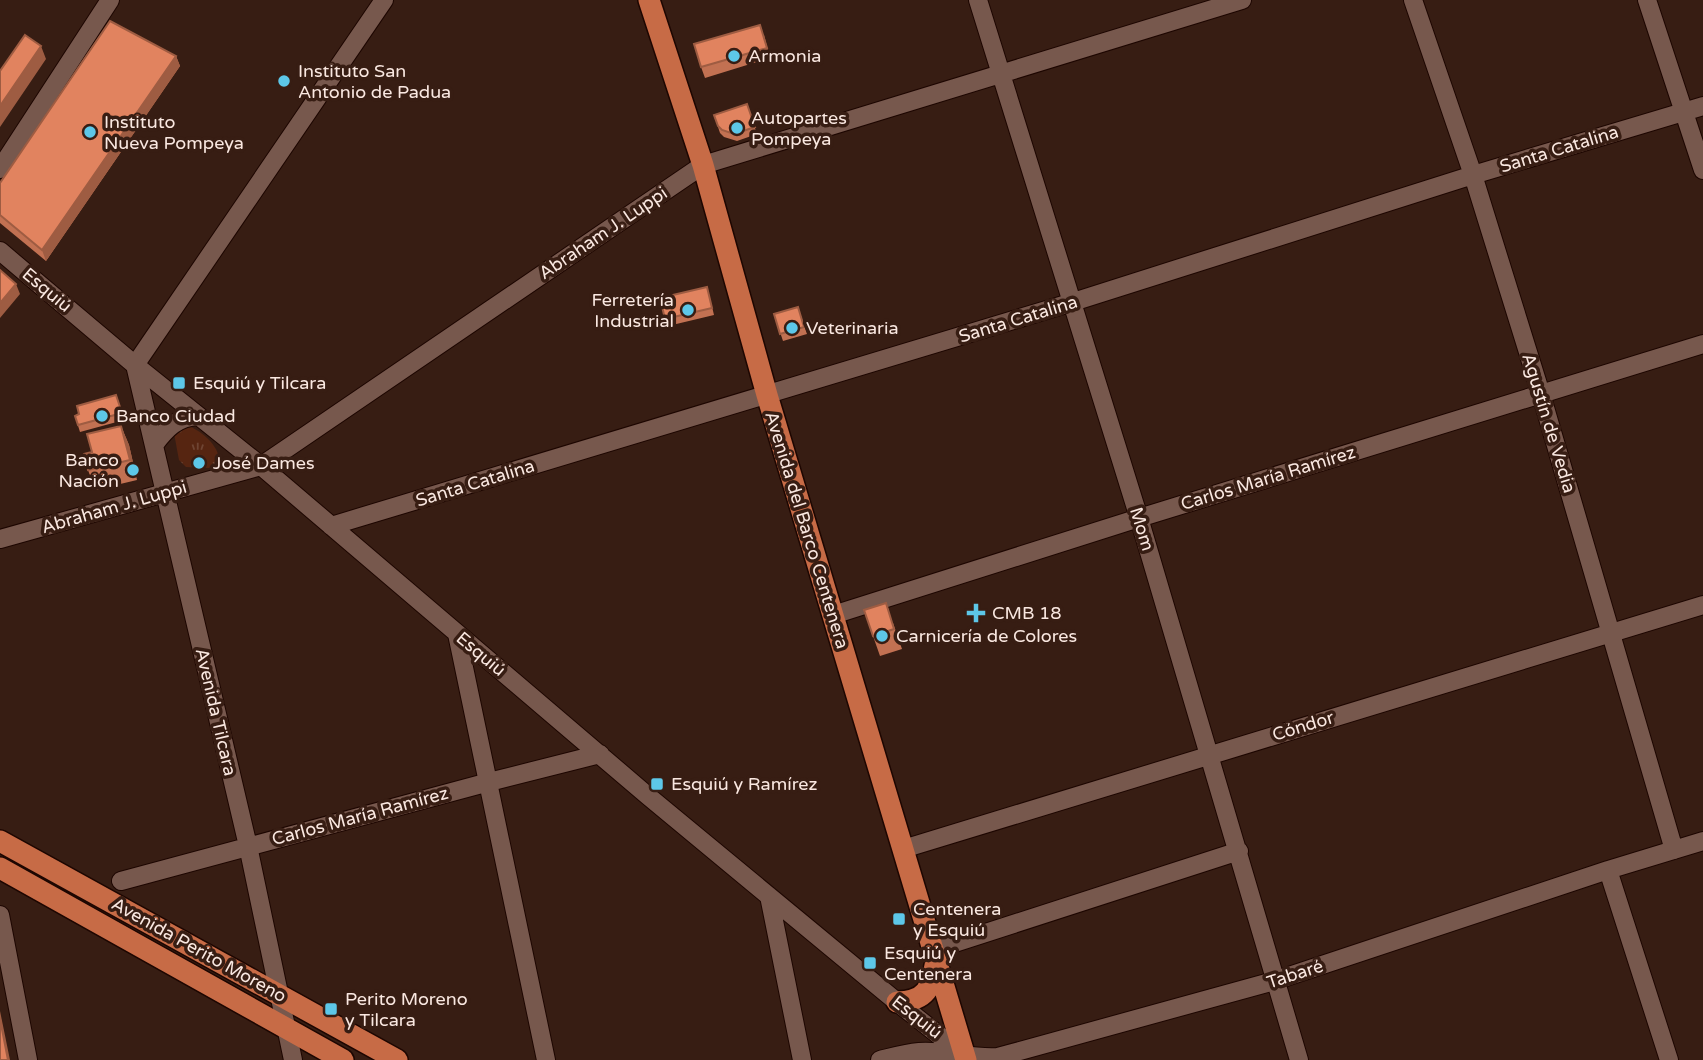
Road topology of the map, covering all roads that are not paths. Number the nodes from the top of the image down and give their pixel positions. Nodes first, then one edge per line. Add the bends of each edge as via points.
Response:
1 (110, 0) edge
2 (384, 0) edge
3 (649, 0) edge
4 (978, 0) edge
5 (1242, 0) edge
6 (1413, 0) edge
7 (1647, 0) edge
8 (1000, 72) junction
9 (1703, 106) edge
10 (1684, 111) junction
11 (703, 165) junction
12 (0, 169) edge
13 (1703, 170) edge
14 (1474, 175) junction
15 (0, 251) edge
16 (1073, 302) junction
17 (1703, 344) edge
18 (135, 365) junction
19 (1541, 394) junction
20 (767, 395) junction
21 (198, 416) junction
22 (154, 445) junction
23 (261, 466) junction
24 (165, 493) junction
25 (1139, 517) junction
26 (331, 526) junction
27 (0, 539) edge
28 (1703, 604) edge
29 (833, 615) junction
30 (1612, 632) junction
31 (457, 634) junction
32 (600, 754) junction
33 (1210, 754) junction
34 (489, 782) junction
35 (0, 841) edge
36 (1703, 841) edge
37 (248, 846) junction
38 (903, 849) junction
39 (1674, 850) junction
40 (1238, 851) junction
41 (0, 868) edge
42 (1608, 870) junction
43 (121, 881) dead end
44 (769, 896) junction
45 (1, 922) edge
46 (935, 955) junction
47 (1274, 981) junction
48 (279, 995) junction
49 (897, 1002) junction
50 (287, 1029) junction
51 (965, 1058) edge
52 (28, 1060) edge
53 (293, 1060) edge
54 (343, 1060) edge
55 (397, 1060) edge
56 (546, 1060) edge
57 (802, 1060) edge
58 (880, 1060) edge
59 (1299, 1060) edge
60 (1669, 1060) edge

1 - 12 street
2 - 18 street
3 - 11 main road, Avenida del Barco Centenera
4 - 8 street, Mom
5 - 8 street, Abraham J. Luppi
6 - 14 street, Agustín de Vedia
7 - 10 street
8 - 11 street, Abraham J. Luppi
8 - 16 street, Mom
9 - 10 street, Santa Catalina
10 - 13 street
10 - 14 street, Santa Catalina
11 - 20 main road, Avenida del Barco Centenera
11 - 23 street, Abraham J. Luppi
14 - 16 street, Santa Catalina
14 - 19 street, Agustín de Vedia
15 - 18 street, Esquiú
16 - 20 street, Santa Catalina
16 - 25 street, Mom
17 - 19 street, Carlos María Ramírez
18 - 21 street, Esquiú
18 - 22 street, Avenida Tilcara
19 - 25 street, Carlos María Ramírez
19 - 30 street, Agustín de Vedia
20 - 26 street, Santa Catalina
20 - 29 main road, Avenida del Barco Centenera
21 - 22 street via 174,423
21 - 23 street, Esquiú
22 - 24 street, Avenida Tilcara
23 - 24 street, Abraham J. Luppi
23 - 26 street, Esquiú
24 - 27 street, Abraham J. Luppi
24 - 37 street, Avenida Tilcara
25 - 29 street, Carlos María Ramírez
25 - 33 street, Mom
26 - 31 street, Esquiú
28 - 30 street, Cóndor
29 - 38 main road, Avenida del Barco Centenera
30 - 33 street, Cóndor
30 - 39 street, Agustín de Vedia
31 - 32 street, Esquiú
31 - 34 street
32 - 34 street, Carlos María Ramírez
32 - 44 street, Esquiú
33 - 38 street, Cóndor
33 - 40 street, Mom
34 - 37 street, Carlos María Ramírez
34 - 56 street
35 - 48 main road, Avenida Perito Moreno
36 - 39 street, Tabaré
37 - 43 street, Carlos María Ramírez
37 - 48 street, Avenida Tilcara
38 - 46 main road, Avenida del Barco Centenera
39 - 42 street, Tabaré
40 - 46 street
40 - 47 street, Mom
41 - 50 main road, Avenida Perito Moreno
42 - 47 street, Tabaré
42 - 60 street
44 - 49 street, Esquiú
44 - 57 street
45 - 52 street
46 - 49 main road via 933,979 924,995 913,1002
46 - 51 main road, Avenida del Barco Centenera
47 - 51 street, Tabaré via 998,1057
47 - 59 street, Mom
48 - 50 street, Avenida Tilcara
48 - 55 main road, Avenida Perito Moreno
49 - 51 street, Esquiú
50 - 53 street, Avenida Tilcara
50 - 54 main road, Avenida Perito Moreno
51 - 58 street, Tabaré via 919,1052

